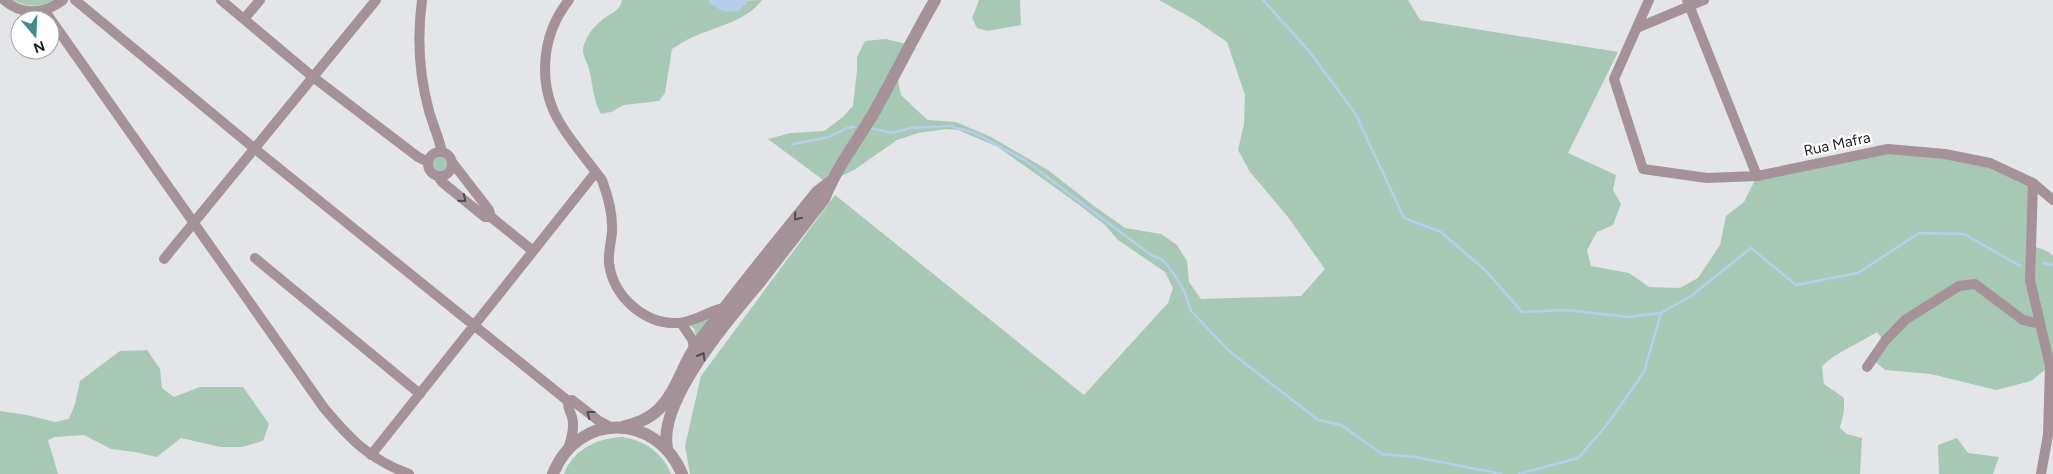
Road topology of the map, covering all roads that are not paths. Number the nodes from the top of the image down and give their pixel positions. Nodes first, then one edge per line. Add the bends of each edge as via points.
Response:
1 (4, 0) edge
2 (63, 0) edge
3 (75, 0) edge
4 (221, 0) edge
5 (260, 0) edge
6 (376, 0) edge
7 (422, 0) edge
8 (569, 0) edge
9 (935, 0) edge
10 (1648, 0) edge
11 (1704, 0) edge
12 (1688, 3) edge
13 (21, 10) edge
14 (44, 10) edge
15 (244, 19) junction
16 (1637, 28) junction
17 (60, 33) edge
18 (314, 77) junction
19 (255, 149) junction
20 (442, 152) junction
21 (428, 162) junction
22 (452, 162) junction
23 (596, 172) junction
24 (438, 176) junction
25 (1757, 176) junction
26 (830, 182) junction
27 (2033, 183) junction
28 (2053, 200) edge
29 (491, 217) junction
30 (194, 224) junction
31 (533, 251) junction
32 (255, 258) dead end
33 (164, 259) dead end
34 (723, 309) junction
35 (681, 323) junction
36 (2040, 324) junction
37 (474, 325) junction
38 (694, 348) junction
39 (1868, 366) dead end
40 (420, 394) junction
41 (568, 401) junction
42 (617, 427) junction
43 (667, 448) junction
44 (568, 449) junction
45 (371, 456) junction
46 (408, 474) edge
47 (553, 474) edge
48 (682, 474) edge
49 (2041, 474) edge

1 - 13 street
2 - 14 street
3 - 19 street
4 - 15 street
5 - 15 street
6 - 18 street
7 - 20 street via 419,40 422,79
8 - 23 street via 550,36 546,81 560,123
9 - 26 street via 876,109
10 - 16 street
11 - 12 street
12 - 16 street
12 - 25 street
15 - 18 street
16 - 25 street, Rua Mafra via 1614,80 1643,169 1707,178
17 - 30 street
18 - 19 street
18 - 21 street
19 - 30 street
19 - 37 street
20 - 21 street via 431,156
20 - 22 street via 449,155
21 - 24 street via 429,170
22 - 24 street via 449,173
22 - 29 street
23 - 31 street
23 - 35 street via 610,209 609,262 616,286 632,306 646,316 663,322
24 -> 29 street via 484,217
25 - 27 street, Rua Mafra via 1888,149 1990,162
26 -> 34 street via 817,192
43 -> 26 street via 665,438 669,417 706,349 824,198
27 - 28 street, Rua Mafra
27 - 36 street via 2030,280
29 - 31 street
30 - 33 street
30 - 45 street via 324,408 349,438
31 - 37 street
32 - 40 street
34 - 35 street
34 - 38 street
35 - 38 street via 692,338
36 - 39 street via 2023,320 1974,284 1959,286 1905,320 1884,341
36 - 49 street via 2050,366 2048,435
37 - 40 street
37 - 41 street
38 - 42 street via 660,408 642,421
40 - 45 street
42 -> 41 street via 599,421 572,400
41 - 44 street via 573,426
42 - 43 street via 651,436
42 - 44 street via 583,437
43 - 48 street
44 - 47 street
45 - 46 street

